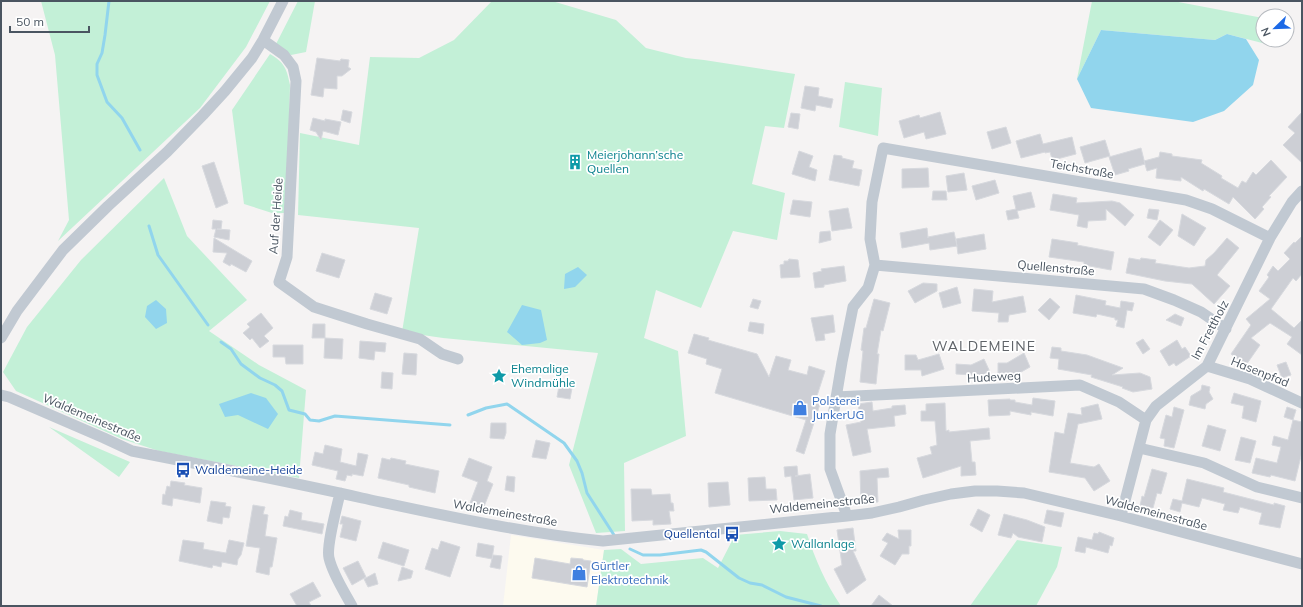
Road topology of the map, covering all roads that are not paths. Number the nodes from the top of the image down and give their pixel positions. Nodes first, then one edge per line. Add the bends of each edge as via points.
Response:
1 (283, 1) edge
2 (263, 40) junction
3 (1302, 191) edge
4 (1270, 238) junction
5 (875, 265) junction
6 (1226, 329) junction
7 (1, 338) edge
8 (458, 359) dead end
9 (1207, 366) junction
10 (1, 395) edge
11 (836, 397) junction
12 (1302, 404) edge
13 (1146, 420) junction
14 (1139, 448) junction
15 (340, 493) junction
16 (1302, 498) edge
17 (847, 516) junction
18 (1121, 516) junction
19 (1302, 564) edge
20 (352, 606) edge

1 - 2 street
2 - 7 street via 203,115 63,250 17,311
2 - 8 street, Auf der Heide via 284,55 293,66 296,81 287,257 279,282 314,308 420,339 442,354
3 - 4 street, Im Frettholz via 1292,202
4 - 5 street, Teichstraße via 1212,209 1186,200 883,148 871,210 870,239
4 - 6 street, Im Frettholz
5 - 6 street, Quellenstraße via 1144,289 1201,312
5 - 11 street via 868,288 853,307
6 - 9 street, Im Frettholz
9 - 12 street, Hasenpfad via 1250,379
9 - 13 street, Im Frettholz via 1156,406
10 - 15 street, Waldemeinestraße via 132,451
11 - 13 street, Hudeweg via 1080,385 1120,402
11 - 17 street via 830,434 830,469
13 - 14 street, Im Frettholz
14 - 16 street via 1204,463 1257,487
14 - 18 street, Im Frettholz
15 - 17 street, Waldemeinestraße via 468,521 603,542
15 - 20 street via 328,556
17 - 18 street, Waldemeinestraße via 892,509 951,494 996,491 1024,492
18 - 19 street, Waldemeinestraße

